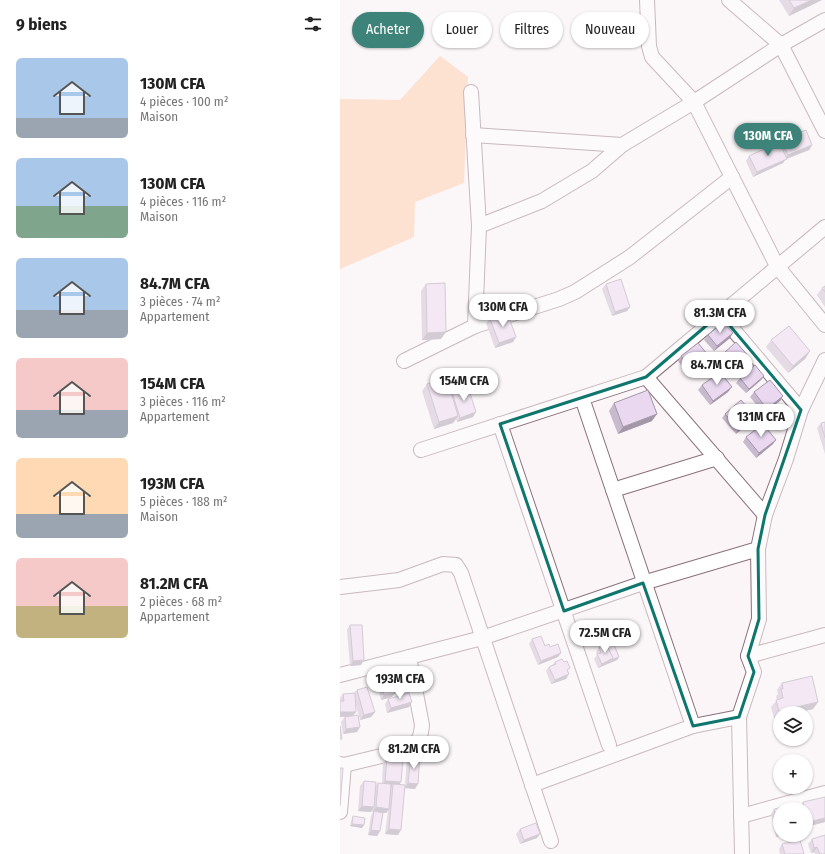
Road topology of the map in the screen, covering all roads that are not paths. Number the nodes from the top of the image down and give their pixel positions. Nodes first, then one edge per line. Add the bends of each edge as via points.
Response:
1 (647, 0) edge
2 (729, 0) edge
3 (825, 20) edge
4 (781, 45) junction
5 (470, 92) dead end
6 (694, 102) junction
7 (825, 131) edge
8 (473, 135) junction
9 (622, 145) junction
10 (732, 177) junction
11 (479, 226) junction
12 (825, 227) edge
13 (777, 266) junction
14 (720, 314) junction
15 (825, 325) edge
16 (475, 326) junction
17 (825, 360) edge
18 (404, 361) dead end
19 (646, 377) junction
20 (582, 398) junction
21 (801, 410) junction
22 (500, 424) junction
23 (421, 450) dead end
24 (717, 458) junction
25 (613, 490) junction
26 (765, 515) junction
27 (758, 549) junction
28 (643, 583) junction
29 (340, 587) edge
30 (564, 611) junction
31 (825, 635) edge
32 (482, 638) junction
33 (748, 656) junction
34 (409, 657) junction
35 (340, 675) edge
36 (740, 717) junction
37 (693, 726) junction
38 (609, 745) dead end
39 (342, 765) edge
40 (532, 785) junction
41 (825, 793) edge
42 (340, 812) edge
43 (741, 816) junction
44 (551, 841) dead end
45 (742, 854) edge

1 - 6 street via 649,46 652,57
2 - 4 street
3 - 4 street
4 - 6 street
4 - 7 street
5 - 8 street
6 - 9 street
6 - 10 street
8 - 9 street
8 - 11 street
9 - 11 street via 592,171 542,201
10 - 13 street
10 - 16 street via 630,257 575,292
11 - 16 street
12 - 13 street
13 - 14 street
13 - 15 street
14 - 19 street
14 - 21 street
16 - 18 street
17 - 21 street
19 - 20 street
19 - 24 street
20 - 22 street
20 - 25 street
21 - 26 street
22 - 23 street
22 - 30 street
24 - 25 street
24 - 26 street
25 - 28 street
26 - 27 street
27 - 28 street
27 - 33 street via 759,619
28 - 30 street
28 - 37 street
29 - 32 street via 399,580 443,564 456,565 462,573
30 - 32 street
30 - 38 street
31 - 33 street
32 - 34 street
32 - 40 street
33 - 36 street via 754,672
34 - 35 street
34 - 39 street via 422,725 418,742 410,749
36 - 37 street
36 - 43 street
37 - 40 street
39 - 42 street
40 - 44 street
41 - 43 street
43 - 45 street

